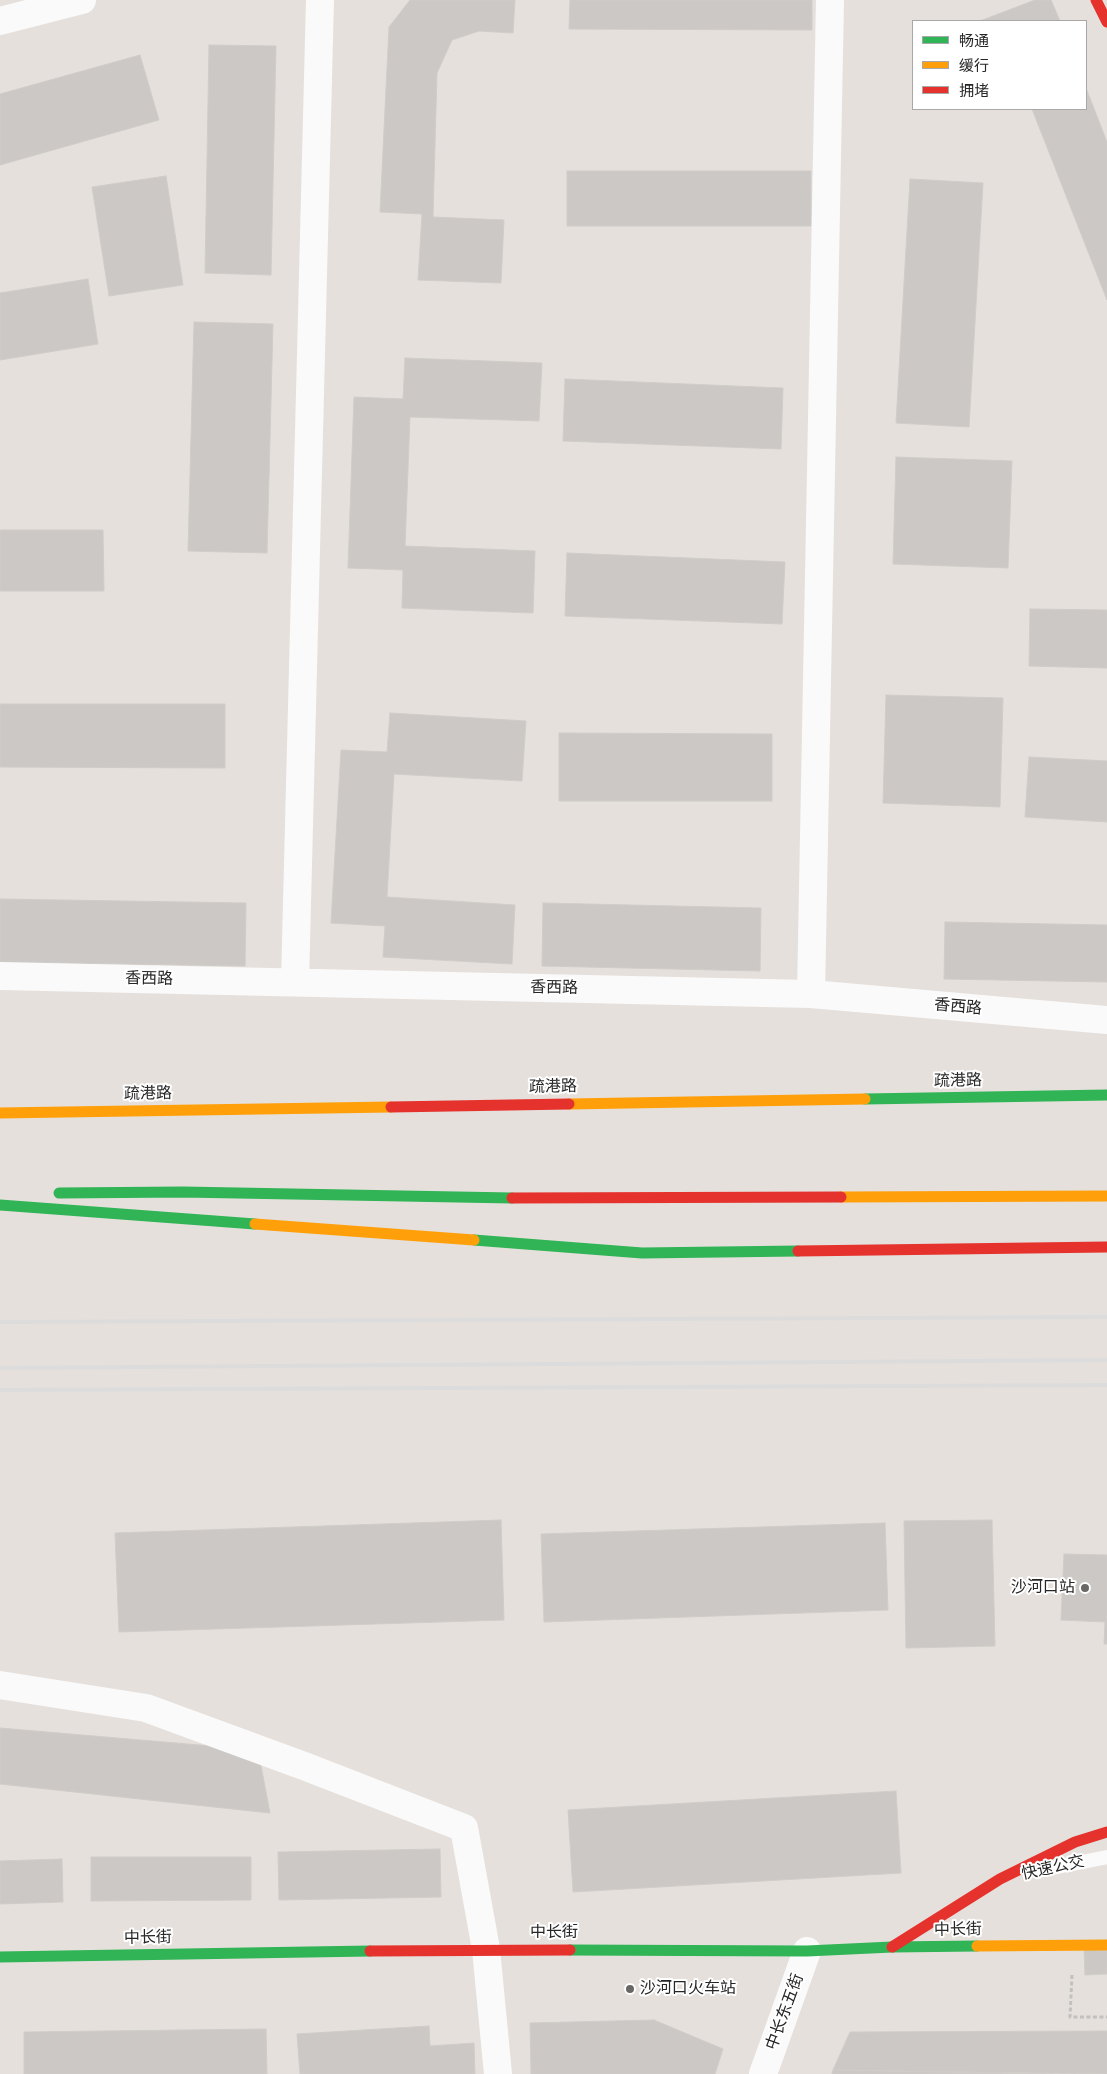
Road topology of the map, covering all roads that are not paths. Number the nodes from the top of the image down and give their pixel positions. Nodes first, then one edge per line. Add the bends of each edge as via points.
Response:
1 (82, 0) edge
2 (320, 0) edge
3 (830, 0) edge
4 (1096, 0) edge
5 (0, 21) edge
6 (1107, 22) edge
7 (0, 976) edge
8 (295, 982) junction
9 (811, 994) junction
10 (1107, 1020) edge
11 (1107, 1095) edge
12 (0, 1113) edge
13 (48, 1193) dead end
14 (1107, 1196) edge
15 (0, 1205) edge
16 (1107, 1247) edge
17 (0, 1685) edge
18 (1107, 1832) edge
19 (1107, 1858) edge
20 (1000, 1879) junction
21 (1107, 1945) edge
22 (892, 1947) junction
23 (486, 1950) junction
24 (807, 1951) junction
25 (0, 1957) edge
26 (498, 2074) edge
27 (763, 2074) edge

1 - 5 street
2 - 8 street
3 - 9 street
4 - 6 main road
7 - 8 street, 香西路
8 - 9 street, 香西路
9 - 10 street, 香西路
11 - 12 main road, 疏港路
13 - 14 main road via 183,1192 466,1198
15 - 16 main road via 642,1254
17 - 23 street via 146,1708 464,1828
18 - 20 main road via 1075,1842
19 - 20 lane, 快速公交
20 - 22 main road
21 - 22 main road, 中长街
22 - 24 main road, 中长街
23 - 24 main road, 中长街
23 - 25 main road, 中长街
23 - 26 street
24 - 27 street, 中长东五街

